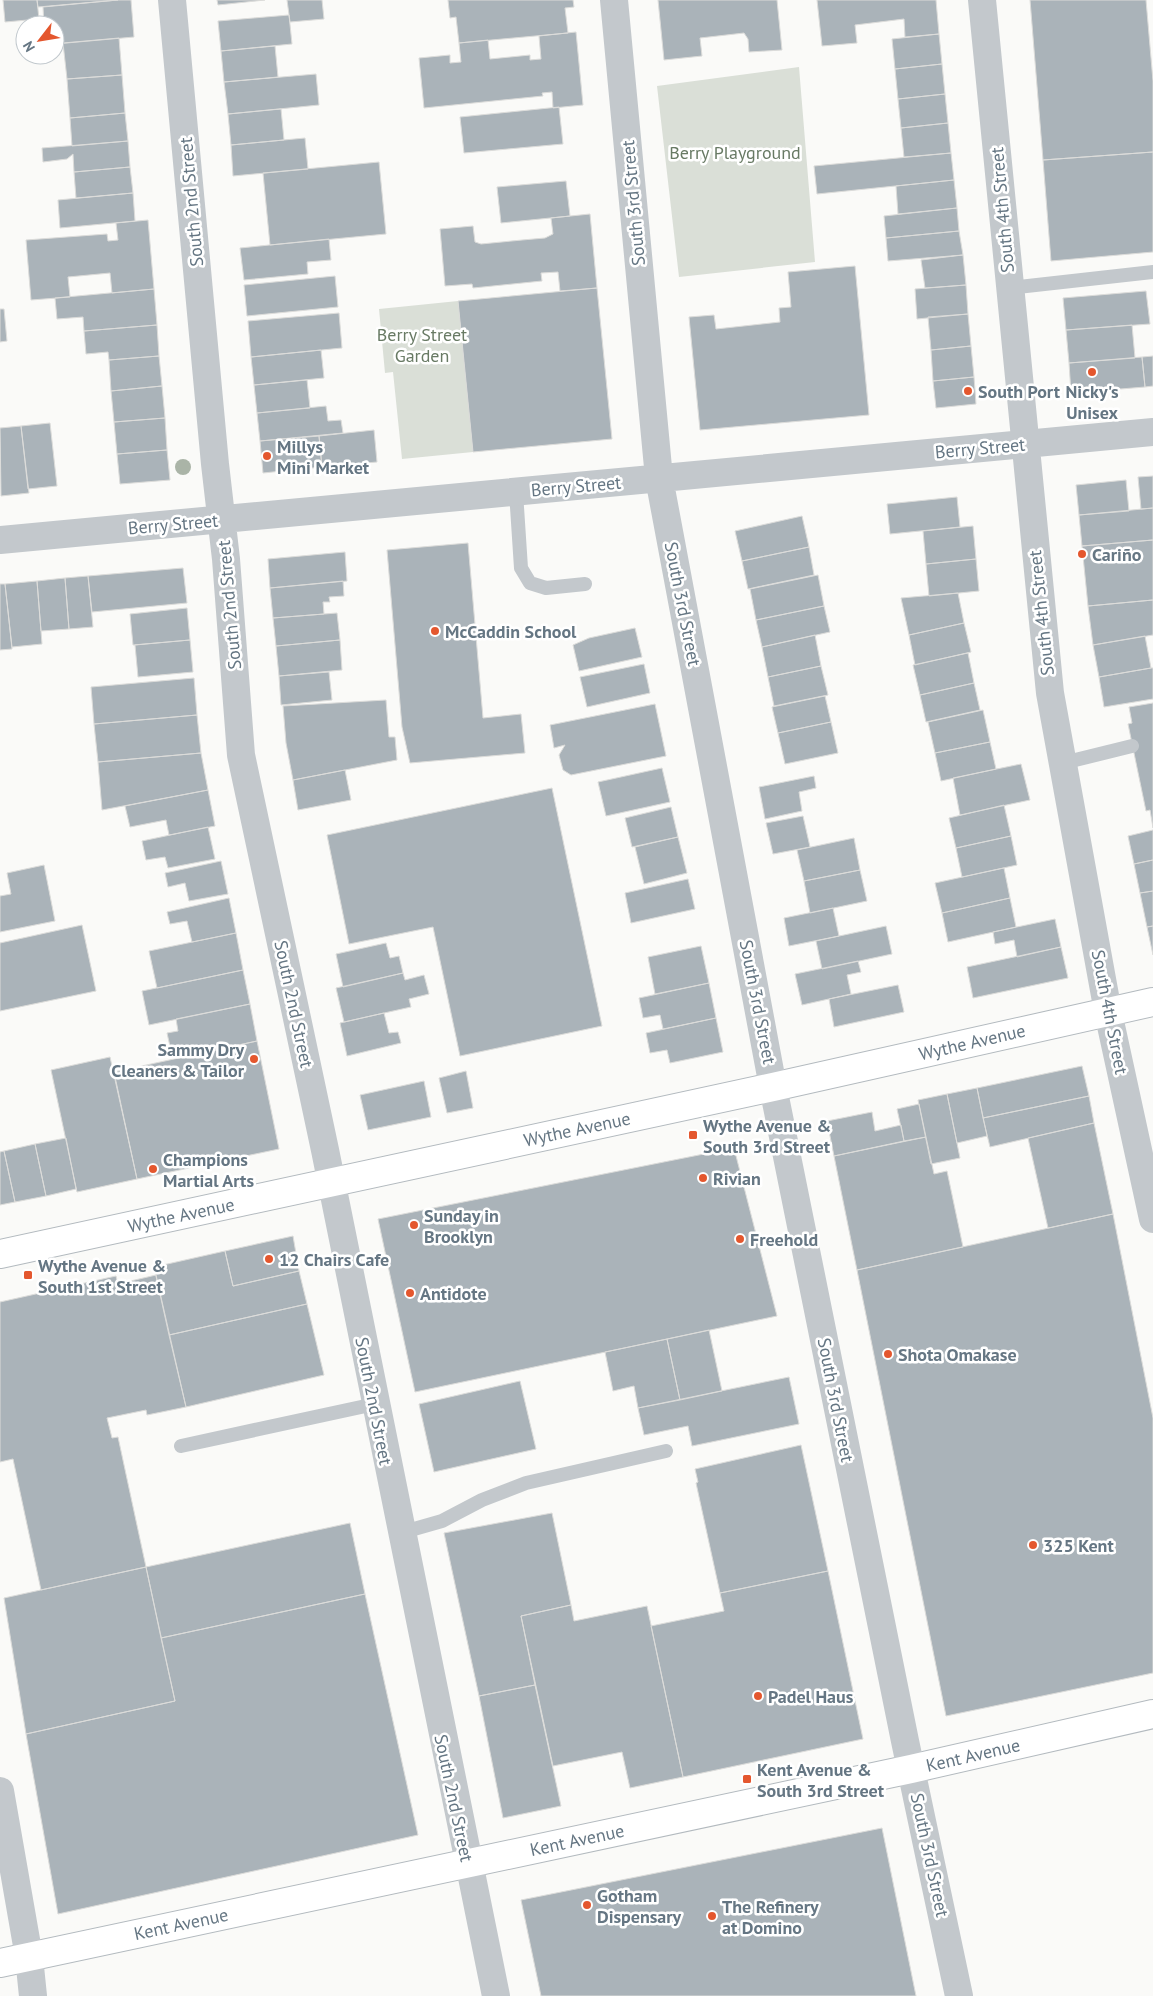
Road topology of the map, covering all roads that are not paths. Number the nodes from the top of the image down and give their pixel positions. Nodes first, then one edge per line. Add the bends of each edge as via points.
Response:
1 (172, 0) edge
2 (614, 0) edge
3 (982, 0) edge
4 (1153, 272) edge
5 (1009, 288) junction
6 (1153, 432) edge
7 (1024, 444) junction
8 (659, 478) junction
9 (516, 492) junction
10 (222, 520) junction
11 (0, 540) edge
12 (585, 584) dead end
13 (1132, 746) dead end
14 (1063, 763) junction
15 (1153, 1002) edge
16 (1108, 1012) junction
17 (773, 1087) junction
18 (330, 1183) junction
19 (1153, 1219) edge
20 (0, 1254) edge
21 (375, 1404) junction
22 (181, 1446) dead end
23 (666, 1451) dead end
24 (400, 1532) junction
25 (1153, 1714) edge
26 (911, 1769) junction
27 (0, 1791) edge
28 (468, 1863) junction
29 (29, 1957) junction
30 (0, 1963) edge
31 (33, 1996) edge
32 (496, 1996) edge
33 (960, 1996) edge

1 - 10 street, South 2nd Street
2 - 8 street, South 3rd Street
3 - 5 street, South 4th Street
4 - 5 lane
5 - 7 street, South 4th Street
6 - 7 street, Berry Street
7 - 8 street, Berry Street
7 - 14 street, South 4th Street via 1050,693
8 - 9 street, Berry Street
8 - 17 street, South 3rd Street
9 - 10 street, Berry Street
9 - 12 lane via 521,568 530,583 546,588
10 - 11 street, Berry Street
10 - 18 street, South 2nd Street via 241,755
13 - 14 lane
14 - 16 street, South 4th Street
15 - 16 main road, Wythe Avenue
16 - 17 main road, Wythe Avenue
16 - 19 street, South 4th Street
17 - 18 main road, Wythe Avenue
17 - 26 street, South 3rd Street
18 - 20 main road, Wythe Avenue
18 - 21 street, South 2nd Street
21 - 22 lane
21 - 24 street, South 2nd Street
23 - 24 lane via 526,1483 482,1500 442,1521
24 - 28 street, South 2nd Street
25 - 26 main road, Kent Avenue
26 - 28 main road, Kent Avenue
26 - 33 street, South 3rd Street
27 - 29 street
28 - 29 main road, Kent Avenue
28 - 32 street, South 2nd Street
29 - 30 main road, Kent Avenue
29 - 31 street

